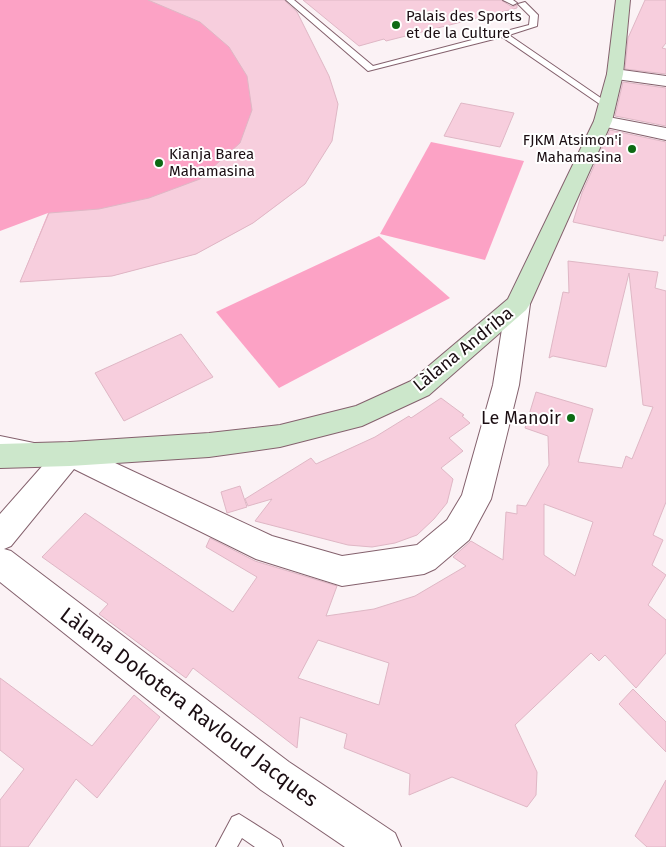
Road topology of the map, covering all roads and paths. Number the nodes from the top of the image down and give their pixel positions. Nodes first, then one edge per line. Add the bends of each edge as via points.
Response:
1 (290, 0) edge
2 (627, 3) edge
3 (522, 4) dead end
4 (502, 34) junction
5 (615, 74) junction
6 (666, 81) edge
7 (605, 113) junction
8 (666, 134) edge
9 (518, 304) junction
10 (0, 442) edge
11 (70, 454) junction
12 (0, 456) edge
13 (0, 536) edge
14 (0, 562) edge
15 (226, 847) edge
16 (274, 847) edge
17 (381, 847) edge

1 - 4 lane via 371,69
2 - 5 street, Làlana Andriba
3 - 4 lane via 534,15 533,26
4 - 7 lane
5 - 6 street
5 - 7 street, Làlana Andriba
7 - 8 street
7 - 9 street, Làlana Andriba
9 - 11 street, Làlana Andriba via 420,388 362,415 280,436 209,445
9 - 11 street via 506,385 476,499 458,530 424,559 342,571 267,549
10 - 11 lane
11 - 12 street, Làlana Andriba
11 - 13 street
14 - 17 street, Làlana Dokotera Ravloud Jacques via 275,776
15 - 16 lane via 238,824

